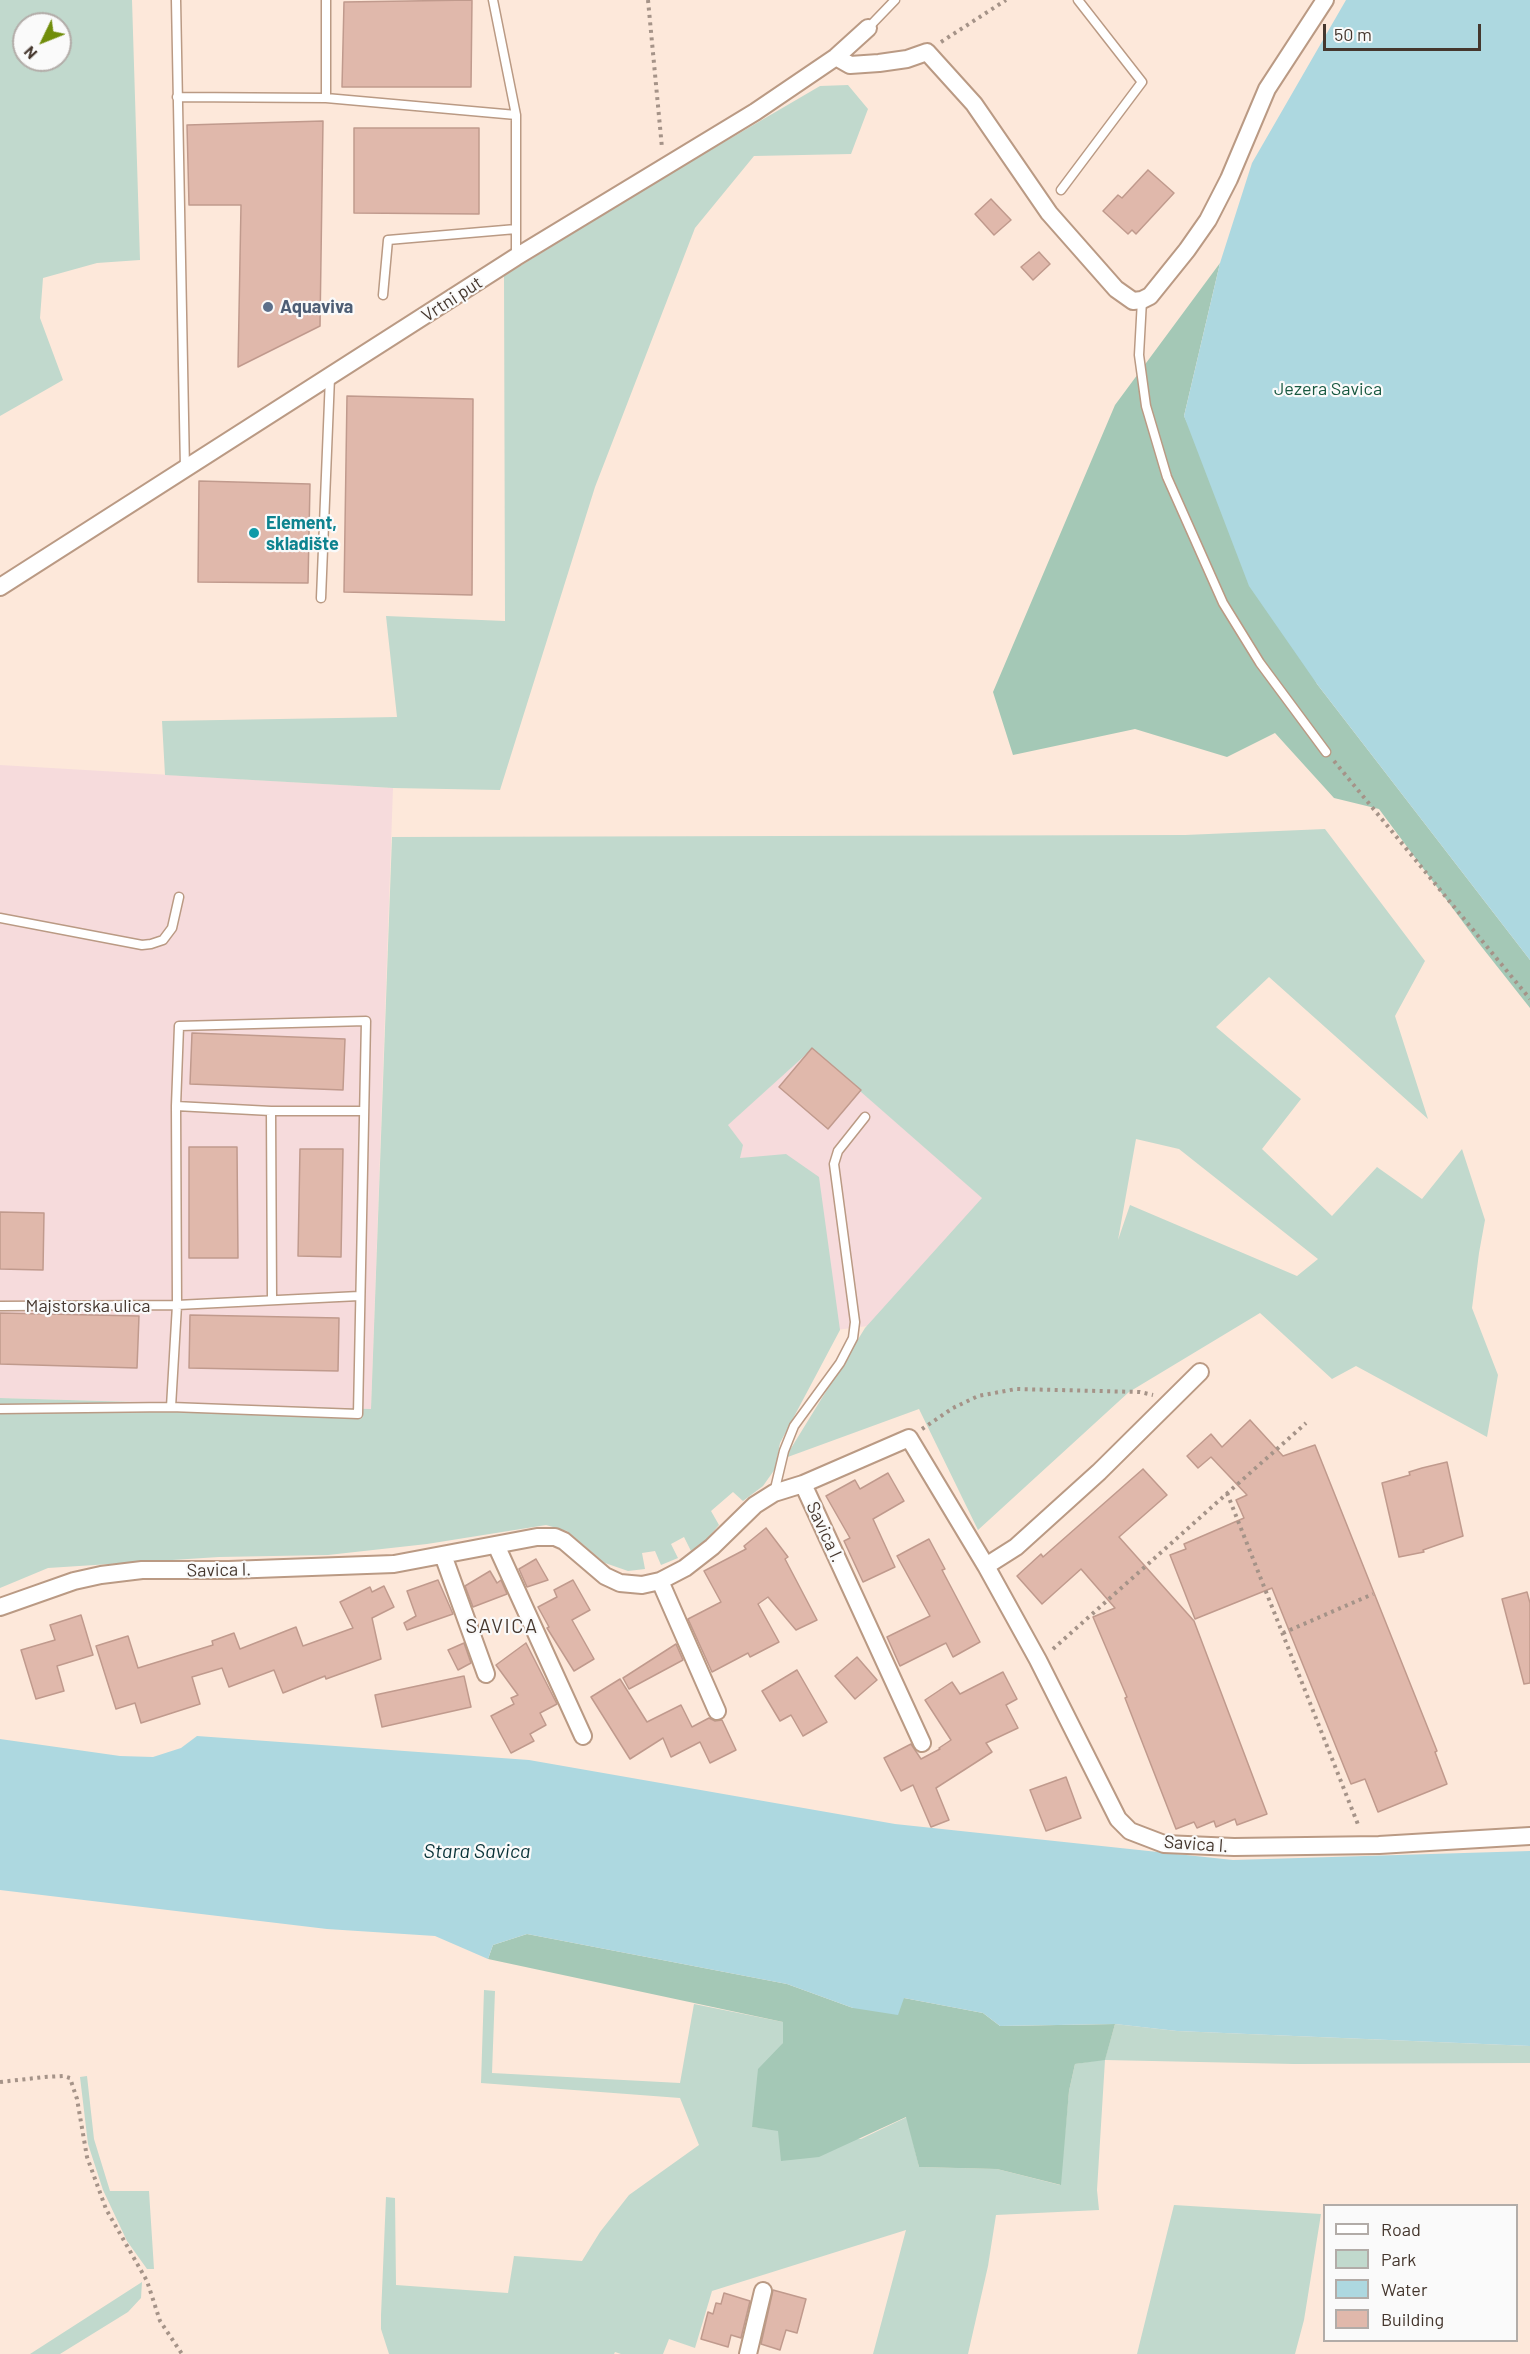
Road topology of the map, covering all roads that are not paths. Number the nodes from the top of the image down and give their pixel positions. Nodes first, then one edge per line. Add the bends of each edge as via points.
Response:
1 (176, 0) edge
2 (326, 0) edge
3 (493, 0) edge
4 (895, 0) edge
5 (1078, 0) edge
6 (1325, 0) edge
7 (868, 28) joint
8 (836, 57) junction
9 (177, 98) junction
10 (326, 98) junction
11 (516, 115) junction
12 (1061, 190) dead end
13 (516, 229) junction
14 (516, 257) junction
15 (383, 295) dead end
16 (1142, 300) junction
17 (330, 377) junction
18 (185, 470) junction
19 (0, 587) edge
20 (321, 598) dead end
21 (1326, 752) road end
22 (179, 897) dead end
23 (0, 918) edge
24 (176, 1106) junction
25 (272, 1111) junction
26 (364, 1111) junction
27 (865, 1117) dead end
28 (359, 1296) junction
29 (272, 1299) junction
30 (177, 1305) junction
31 (0, 1306) edge
32 (1200, 1372) dead end
33 (171, 1407) junction
34 (0, 1408) edge
35 (803, 1484) junction
36 (774, 1493) junction
37 (496, 1545) junction
38 (443, 1555) junction
39 (986, 1566) junction
40 (660, 1581) junction
41 (0, 1607) edge
42 (486, 1674) dead end
43 (717, 1711) dead end
44 (583, 1736) dead end
45 (922, 1743) dead end
46 (1530, 1836) edge
47 (764, 2291) dead end
48 (748, 2354) edge

1 - 9 lane
2 - 10 lane
3 - 11 lane
4 - 7 lane, Vrtni put
5 - 12 lane via 1142,82
6 - 16 street via 1267,89 1208,220
7 - 8 street, Vrtni put
8 - 14 street, Vrtni put via 755,112
8 - 16 street via 850,64 879,63 927,52 974,104 1056,222 1116,289 1133,301
9 - 10 lane
9 - 18 lane
10 - 11 lane
11 - 13 lane
13 - 14 lane
13 - 15 lane via 388,240
14 - 17 street, Vrtni put
16 - 21 lane via 1139,355 1146,406 1167,477 1223,603 1260,663
17 - 18 street, Vrtni put
17 - 20 lane
18 - 19 street, Vrtni put
22 - 23 lane via 172,928 163,940 151,944
24 - 25 lane
24 - 26 lane via 179,1026 366,1021
24 - 30 lane
25 - 26 lane
25 - 29 lane
26 - 28 lane
27 - 36 lane via 838,1152 834,1164 855,1322 853,1338 840,1363 794,1426
28 - 29 lane, Majstorska ulica
28 - 33 lane via 358,1414
29 - 30 lane, Majstorska ulica
30 - 31 lane, Majstorska ulica
30 - 33 lane
32 - 39 street via 1082,1488 1016,1547
33 - 34 lane
35 - 36 street, Savica I.
35 - 39 street, Savica I. via 909,1438
35 - 45 street, Savica I.
36 - 40 street, Savica I. via 755,1505 685,1568
37 - 38 street, Savica I.
37 - 40 street, Savica I. via 537,1536 555,1537 604,1576 620,1583
37 - 44 street
38 - 41 street, Savica I. via 394,1564 142,1570 74,1581
38 - 42 street
39 - 46 street, Savica I. via 1118,1820 1130,1831 1164,1844 1189,1846 1359,1845
40 - 43 street
47 - 48 street

